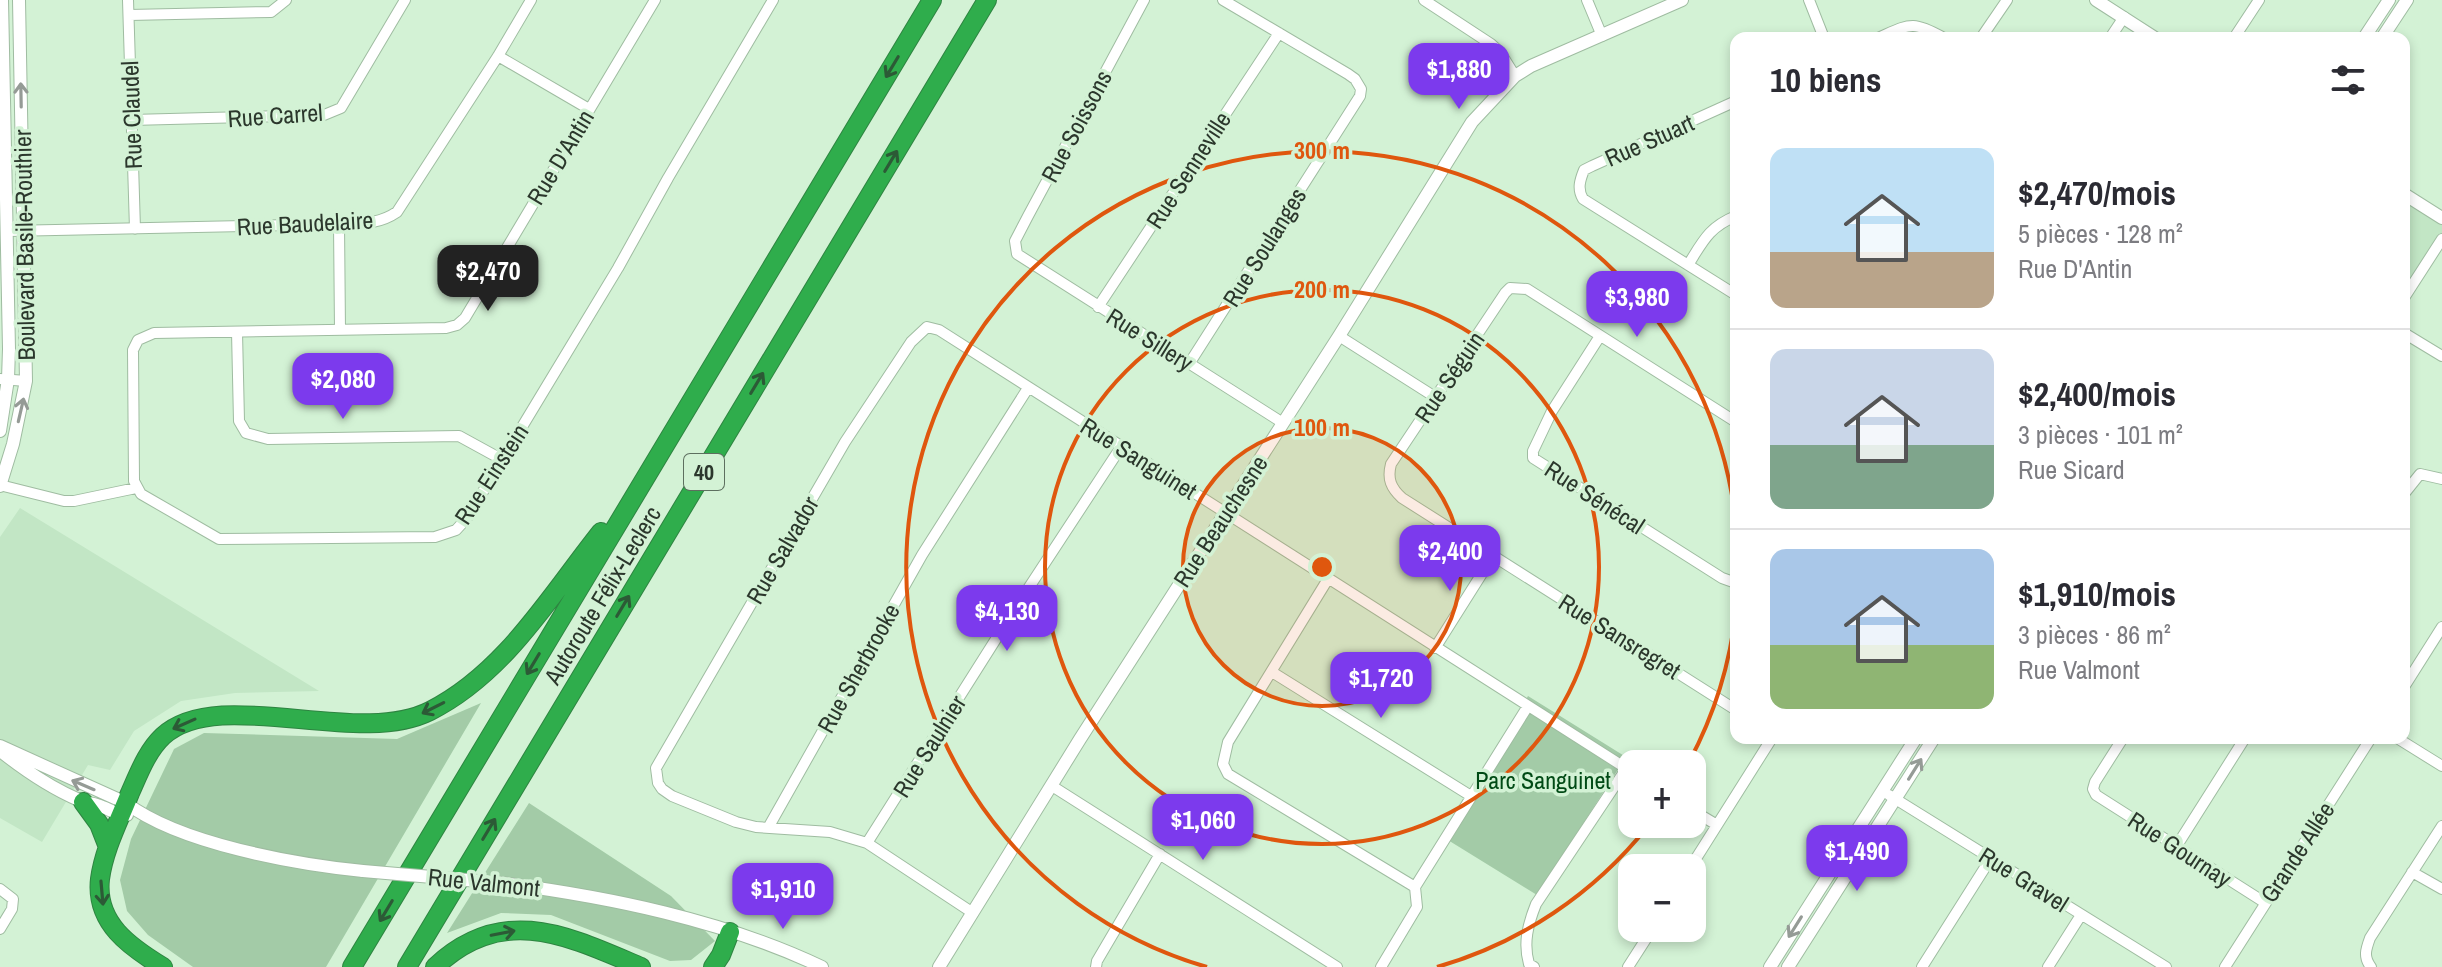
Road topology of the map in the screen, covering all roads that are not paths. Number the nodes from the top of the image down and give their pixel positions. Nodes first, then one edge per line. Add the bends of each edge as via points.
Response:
1 (2, 0) edge
2 (19, 0) edge
3 (128, 0) edge
4 (286, 0) edge
5 (405, 0) edge
6 (531, 0) edge
7 (655, 0) edge
8 (773, 0) edge
9 (932, 0) edge
10 (987, 0) edge
11 (1144, 0) edge
12 (1223, 0) edge
13 (1424, 0) edge
14 (1587, 0) edge
15 (1682, 0) edge
16 (1809, 0) edge
17 (2007, 0) edge
18 (2096, 0) edge
19 (2259, 0) edge
20 (2389, 0) edge
21 (2407, 0) edge
22 (129, 15) junction
23 (2124, 17) junction
24 (1822, 32) edge
25 (1892, 32) edge
26 (1933, 32) edge
27 (1985, 32) edge
28 (2114, 32) edge
29 (2146, 32) edge
30 (2238, 32) edge
31 (2368, 32) edge
32 (2386, 32) edge
33 (1279, 33) junction
34 (1602, 36) junction
35 (498, 56) junction
36 (1515, 76) junction
37 (1730, 104) edge
38 (589, 109) junction
39 (131, 120) junction
40 (2410, 198) edge
41 (2442, 218) edge
42 (1730, 219) edge
43 (339, 224) junction
44 (135, 229) junction
45 (8, 231) junction
46 (25, 231) junction
47 (2442, 239) edge
48 (1017, 254) joint
49 (1688, 265) junction
50 (2410, 289) edge
51 (1730, 291) edge
52 (1098, 307) junction
53 (927, 327) joint
54 (340, 330) junction
55 (237, 332) junction
56 (1339, 336) junction
57 (1600, 336) junction
58 (2410, 337) edge
59 (2442, 356) edge
60 (1189, 364) junction
61 (4, 379) edge
62 (26, 381) junction
63 (1028, 388) junction
64 (1435, 397) junction
65 (1730, 418) edge
66 (1283, 423) junction
67 (0, 431) edge
68 (1121, 447) junction
69 (501, 459) junction
70 (645, 477) junction
71 (2442, 479) edge
72 (1389, 480) joint
73 (0, 485) edge
74 (2410, 486) edge
75 (136, 488) junction
76 (1225, 512) junction
77 (1493, 556) junction
78 (1328, 579) junction
79 (1730, 581) edge
80 (2442, 627) edge
81 (1435, 648) junction
82 (1272, 672) junction
83 (2410, 678) edge
84 (1528, 706) junction
85 (1730, 706) edge
86 (1768, 744) edge
87 (1912, 744) edge
88 (1930, 744) edge
89 (2119, 744) edge
90 (2241, 744) edge
91 (2367, 744) edge
92 (2407, 744) edge
93 (0, 748) edge
94 (1618, 763) edge
95 (2442, 766) edge
96 (1052, 786) junction
97 (1618, 786) edge
98 (1881, 790) junction
99 (1471, 796) junction
100 (1895, 799) junction
101 (83, 802) junction
102 (129, 811) junction
103 (1706, 818) edge
104 (1717, 825) junction
105 (2442, 826) edge
106 (768, 828) junction
107 (867, 843) junction
108 (108, 847) junction
109 (2176, 847) junction
110 (1160, 854) junction
111 (1699, 854) edge
112 (1991, 858) junction
113 (2412, 872) junction
114 (1415, 887) junction
115 (0, 889) edge
116 (2442, 889) edge
117 (2264, 902) junction
118 (973, 913) junction
119 (2081, 915) junction
120 (0, 929) edge
121 (730, 932) junction
122 (1644, 942) edge
123 (163, 967) edge
124 (352, 967) edge
125 (407, 967) edge
126 (435, 967) edge
127 (641, 967) edge
128 (713, 967) edge
129 (822, 967) edge
130 (939, 967) edge
131 (1096, 967) edge
132 (1337, 967) edge
133 (1381, 967) edge
134 (1534, 967) edge
135 (1628, 967) edge
136 (1770, 967) edge
137 (1788, 967) edge
138 (1922, 967) edge
139 (2048, 967) edge
140 (2166, 967) edge
141 (2225, 967) edge
142 (2370, 967) edge

1 - 45 street, Boulevard Basile-Routhier
46 -> 2 street, Boulevard Basile-Routhier
3 - 22 street, Rue Claudel
4 - 22 street via 271,12
5 - 39 street, Rue Carrel via 341,108 324,115
6 - 35 street, Rue Baudelaire
7 - 38 street, Rue D'Antin
8 - 69 street, Rue Einstein
9 -> 70 highway, Autoroute Félix-Leclerc / 40
125 -> 10 highway, Autoroute Félix-Leclerc / 40
11 - 48 street, Rue Soissons via 1015,241
12 - 33 street
13 - 36 street via 1491,44
14 - 34 street
15 - 34 street, Rue Beauchesne
16 - 24 street
17 - 27 street
18 - 23 street
19 - 30 street
20 - 31 street
21 - 32 street
22 - 39 street, Rue Claudel
23 - 28 street
23 - 29 street
25 - 26 street via 1920,25
33 - 52 street, Rue Senneville
33 - 60 street, Rue Soulanges via 1355,79 1360,96
34 - 36 street, Rue Beauchesne
35 - 38 street
35 - 43 street, Rue Baudelaire via 397,212 378,223
36 - 56 street, Rue Beauchesne via 1472,122
37 - 49 street, Rue Stuart via 1584,170 1579,184 1583,199
38 - 54 street, Rue D'Antin via 465,318 446,328
39 - 44 street, Rue Claudel
40 - 41 street
42 - 49 street via 1714,227
43 - 44 street, Rue Baudelaire
43 - 54 street
44 - 46 street, Rue Baudelaire
45 - 46 street, Rue Baudelaire
45 - 61 street, Boulevard Basile-Routhier
46 - 62 street, Boulevard Basile-Routhier
47 - 50 street
48 - 52 street, Rue Sillery
49 - 51 street
52 - 60 street, Rue Sillery
53 - 63 street, Rue Sanguinet
53 - 106 street, Rue Salvador via 911,342 845,442 656,768 658,783 672,796
54 - 55 street, Rue D'Antin
55 - 69 street via 239,421 246,433 268,439 459,436
55 - 75 street, Rue D'Antin via 154,333 138,340 133,350
56 - 64 street
56 - 66 street, Rue Beauchesne
57 - 64 street, Rue Séguin via 1523,288 1510,288
57 - 65 street
57 - 79 street, Rue Sénécal via 1552,411 1533,458
58 - 59 street
60 - 66 street, Rue Sillery
61 - 62 street
61 - 67 street, Boulevard Basile-Routhier
73 -> 62 street, Boulevard Basile-Routhier
63 - 68 street, Rue Sanguinet
63 - 106 street, Rue Sherbrooke via 922,555
64 - 72 street, Rue Séguin via 1391,464
66 - 76 street, Rue Beauchesne
68 - 76 street, Rue Sanguinet
68 - 107 street, Rue Saulnier
69 - 75 street, Rue Einstein via 467,518 456,530 435,537 219,539
70 -> 102 highway via 520,636 446,702 413,718 378,723 196,718 159,740 145,761
70 -> 124 highway, Autoroute Félix-Leclerc / 40
71 - 74 street via 2420,474
72 - 77 street, Rue Sansregret via 1402,498
73 - 75 street via 64,501
76 - 78 street, Rue Sanguinet
76 - 96 street, Rue Beauchesne
77 - 81 street
77 - 85 street, Rue Sansregret
78 - 81 street, Rue Sanguinet
78 - 82 street
80 - 83 street
81 - 84 street, Rue Sanguinet
82 - 99 street
82 - 114 street via 1228,742 1223,764 1228,774
84 - 94 street, Rue Sanguinet
84 - 99 street
86 - 104 street
87 - 98 street
100 -> 88 street
89 - 109 street, Rue Gournay via 2095,782 2096,795
90 - 109 street
91 - 117 street, Grande Allée
92 - 95 street
93 - 101 street, Rue Valmont via 33,776
102 -> 93 street, Rue Valmont
96 - 110 street
96 - 118 street, Rue Beauchesne
97 - 134 street via 1536,904 1526,945
98 - 100 street, Rue Gravel
98 -> 136 street
99 - 114 street
100 - 112 street, Rue Gravel
100 - 137 street
101 - 102 street, Rue Valmont
101 - 108 highway
102 - 108 highway
102 - 121 street, Rue Valmont, bridge via 197,837 297,862 501,883 622,902
103 - 104 street
104 - 111 street
105 - 113 street
106 - 107 street via 823,831
107 - 118 street
108 -> 123 highway via 100,883 106,915 125,941
109 - 117 street, Rue Gournay
110 - 131 street
110 - 132 street
112 - 119 street, Rue Gravel
112 - 138 street
113 - 116 street
113 - 142 street via 2370,938 2365,952
114 - 133 street via 1417,907
115 - 120 street via 14,904
117 - 141 street, Grande Allée
118 - 130 street, Rue Beauchesne
119 - 139 street
119 - 140 street, Rue Gravel
121 - 128 highway
121 - 129 street, Rue Valmont
122 - 135 street
126 -> 127 highway via 470,942 522,930 570,938

